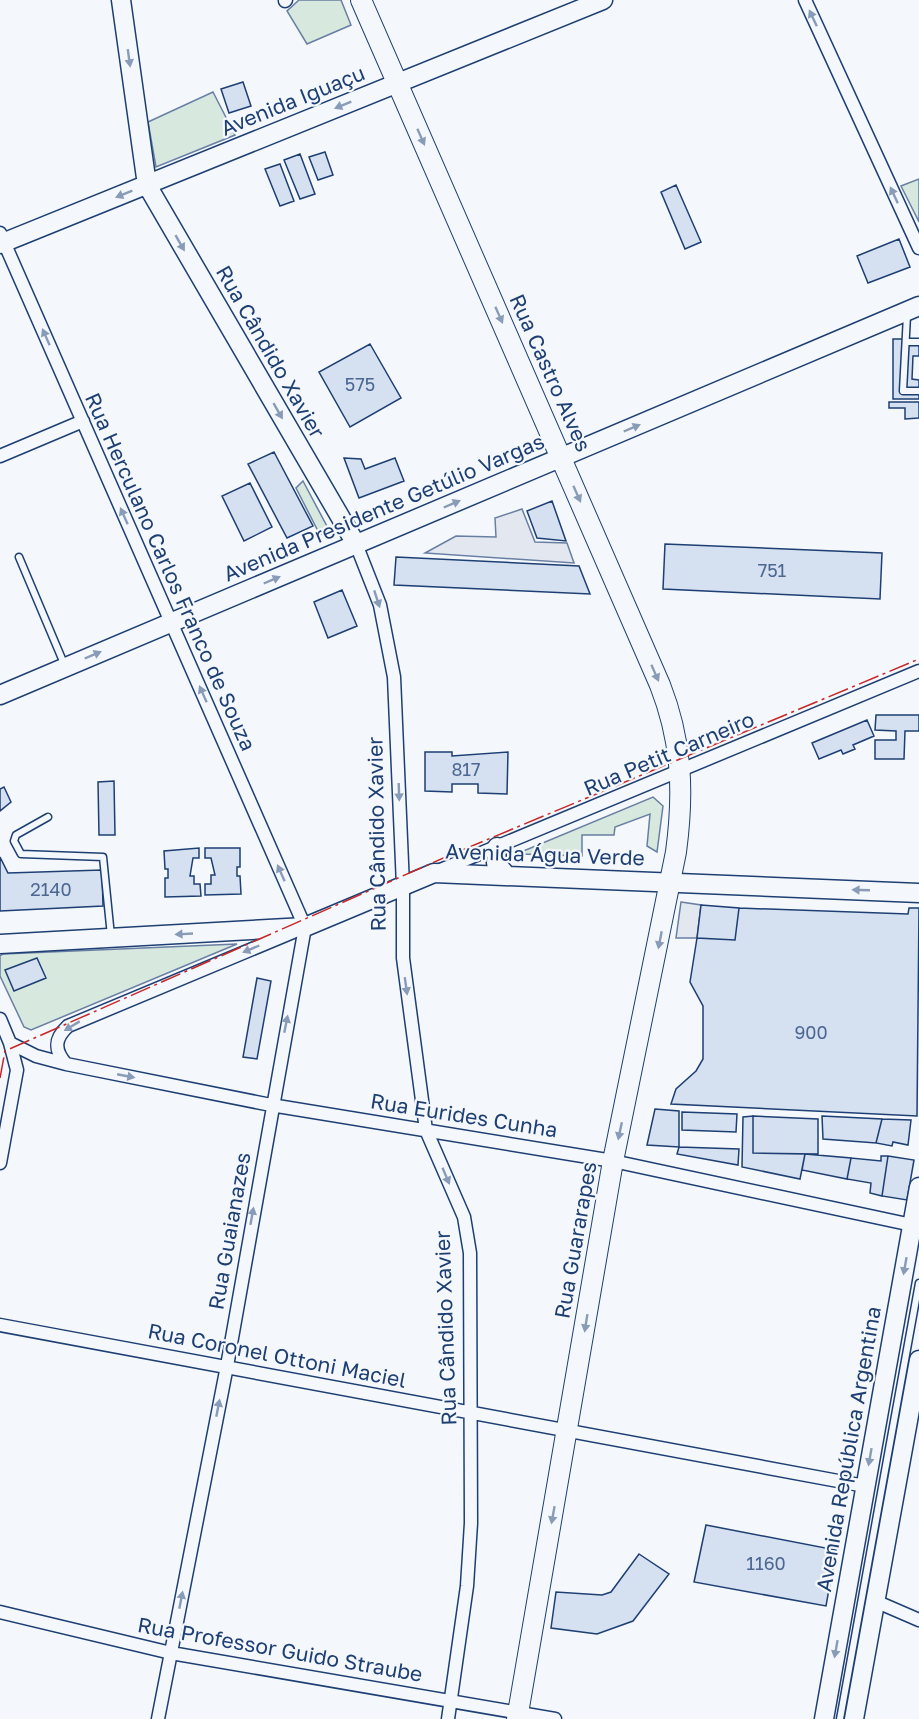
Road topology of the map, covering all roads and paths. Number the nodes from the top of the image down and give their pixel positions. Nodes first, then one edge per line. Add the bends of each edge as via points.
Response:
1 (121, 0) edge
2 (361, 0) edge
3 (603, 0) edge
4 (805, 0) edge
5 (398, 83) junction
6 (147, 185) junction
7 (906, 220) junction
8 (919, 231) edge
9 (1, 239) edge
10 (919, 248) edge
11 (913, 309) edge
12 (906, 342) junction
13 (919, 342) edge
14 (919, 392) edge
15 (82, 421) junction
16 (0, 456) edge
17 (561, 458) junction
18 (356, 544) junction
19 (19, 557) dead end
20 (171, 622) junction
21 (66, 667) junction
22 (919, 671) edge
23 (0, 694) edge
24 (682, 770) junction
25 (48, 817) dead end
26 (497, 847) junction
27 (434, 873) junction
28 (507, 876) junction
29 (671, 883) junction
30 (403, 886) junction
31 (919, 893) edge
32 (305, 927) junction
33 (112, 938) junction
34 (3, 945) edge
35 (0, 1019) edge
36 (10, 1042) junction
37 (66, 1064) junction
38 (271, 1105) junction
39 (426, 1130) junction
40 (614, 1161) junction
41 (0, 1163) edge
42 (919, 1187) edge
43 (912, 1225) junction
44 (919, 1282) edge
45 (0, 1325) edge
46 (919, 1360) edge
47 (227, 1366) junction
48 (472, 1413) junction
49 (568, 1430) junction
50 (865, 1486) junction
51 (875, 1601) junction
52 (0, 1612) edge
53 (919, 1620) edge
54 (171, 1653) junction
55 (451, 1700) junction
56 (518, 1715) edge
57 (158, 1719) edge
58 (448, 1719) edge
59 (555, 1719) edge
60 (824, 1719) edge
61 (840, 1719) edge
62 (854, 1719) edge

1 -> 6 main road, Rua Cândido Xavier
2 - 5 main road, Rua Castro Alves
3 - 5 main road, Avenida Iguaçu
7 -> 4 street
5 -> 6 main road, Avenida Iguaçu
5 -> 17 main road, Rua Castro Alves
6 -> 9 main road, Avenida Iguaçu
6 -> 18 main road, Rua Cândido Xavier
7 - 8 street
7 - 10 street
15 -> 9 street, Rua Herculano Carlos Franco de Souza
11 - 12 lane
17 -> 11 main road, Avenida Presidente Getúlio Vargas
12 - 13 lane
12 - 14 lane via 903,391
15 - 16 street
20 -> 15 street, Rua Herculano Carlos Franco de Souza
18 -> 17 main road, Avenida Presidente Getúlio Vargas
17 -> 24 main road, Rua Castro Alves via 668,706
20 -> 18 main road, Avenida Presidente Getúlio Vargas
18 -> 30 street, Rua Cândido Xavier via 380,605 392,660
19 - 21 lane
21 -> 20 main road, Avenida Presidente Getúlio Vargas
32 -> 20 street, Rua Herculano Carlos Franco de Souza
21 - 23 main road, Avenida Presidente Getúlio Vargas
22 - 24 street, Rua Petit Carneiro
24 - 26 street, Rua Petit Carneiro
24 - 29 main road, Rua Guararapes
25 - 33 lane via 16,835 14,841 21,854 103,857
26 - 27 street, Rua Petit Carneiro
26 - 28 main road via 496,863
27 - 28 main road, Avenida Água Verde
27 - 30 main road, Avenida Água Verde
28 - 29 main road, Avenida Água Verde
31 -> 29 main road, Avenida Água Verde
29 -> 40 main road, Rua Guararapes
30 - 32 main road, Avenida Água Verde
30 -> 39 street, Rua Cândido Xavier via 403,958
32 -> 33 main road, Avenida Água Verde
32 -> 37 street via 68,1026 56,1047
38 -> 32 street, Rua Guaianazes
33 - 34 main road, Avenida Água Verde
35 - 36 street
36 - 37 street, Rua Eurides Cunha via 36,1056
36 - 41 street via 17,1070
37 -> 38 street, Rua Eurides Cunha
38 - 39 street, Rua Eurides Cunha
47 -> 38 street, Rua Guaianazes
39 - 40 street, Rua Eurides Cunha
39 -> 48 street, Rua Cândido Xavier via 458,1202 467,1234
40 - 43 street, Rua Eurides Cunha
40 -> 49 main road, Rua Guararapes
42 - 43 main road, Avenida República Argentina
43 -> 50 main road, Avenida República Argentina
44 - 61 lane
45 - 47 street, Rua Coronel Ottoni Maciel
46 - 51 main road
47 - 48 street, Rua Coronel Ottoni Maciel
54 -> 47 street, Rua Guaianazes
48 - 49 street, Rua Coronel Ottoni Maciel
48 - 55 street, Rua Cândido Xavier via 470,1557
49 - 50 street, Rua Coronel Ottoni Maciel
49 -> 56 main road, Rua Guararapes
50 -> 60 main road, Avenida República Argentina
51 - 53 street
51 - 62 main road
52 - 54 street, Rua Professor Guido Straube
54 - 55 street, Rua Professor Guido Straube
54 - 57 street, Rua Guaianazes
55 - 56 street, Rua Professor Guido Straube
55 - 58 street, Rua Cândido Xavier
56 - 59 street, Rua Professor Guido Straube

